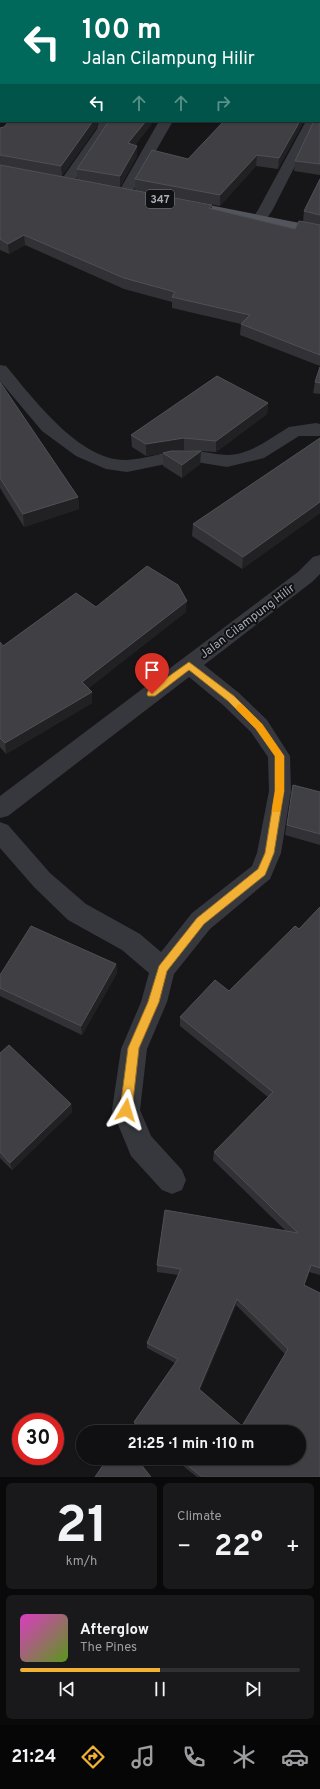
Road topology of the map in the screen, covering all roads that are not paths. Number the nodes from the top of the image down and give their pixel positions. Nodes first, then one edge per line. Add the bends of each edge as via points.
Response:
1 (105, 122) edge
2 (166, 122) edge
3 (311, 122) edge
4 (52, 180) edge
5 (66, 183) junction
6 (81, 185) edge
7 (111, 190) edge
8 (132, 194) joint
9 (183, 204) edge
10 (259, 218) junction
11 (320, 231) edge
12 (0, 370) edge
13 (320, 430) edge
14 (320, 562) edge
15 (189, 665) junction
16 (0, 809) edge
17 (0, 832) edge
18 (163, 969) junction
19 (172, 1180) dead end

1 - 5 lane via 103,129
2 - 8 street
3 - 10 lane
4 - 5 main road
5 - 6 main road
7 - 8 main road
9 - 10 main road, 347
10 - 11 main road, 347
12 - 13 street via 48,427 82,452 106,463 127,466 172,457 196,456 227,461 258,454 295,431
14 - 15 street, Jalan Cilampung Hilir via 305,577
15 - 16 street, Jalan Cilampung Hilir
15 - 18 street via 259,726 279,756 280,791 270,853 262,872 201,921
17 - 18 street via 42,880 77,912 131,942
18 - 19 street via 154,1002 134,1048 126,1110 141,1146

